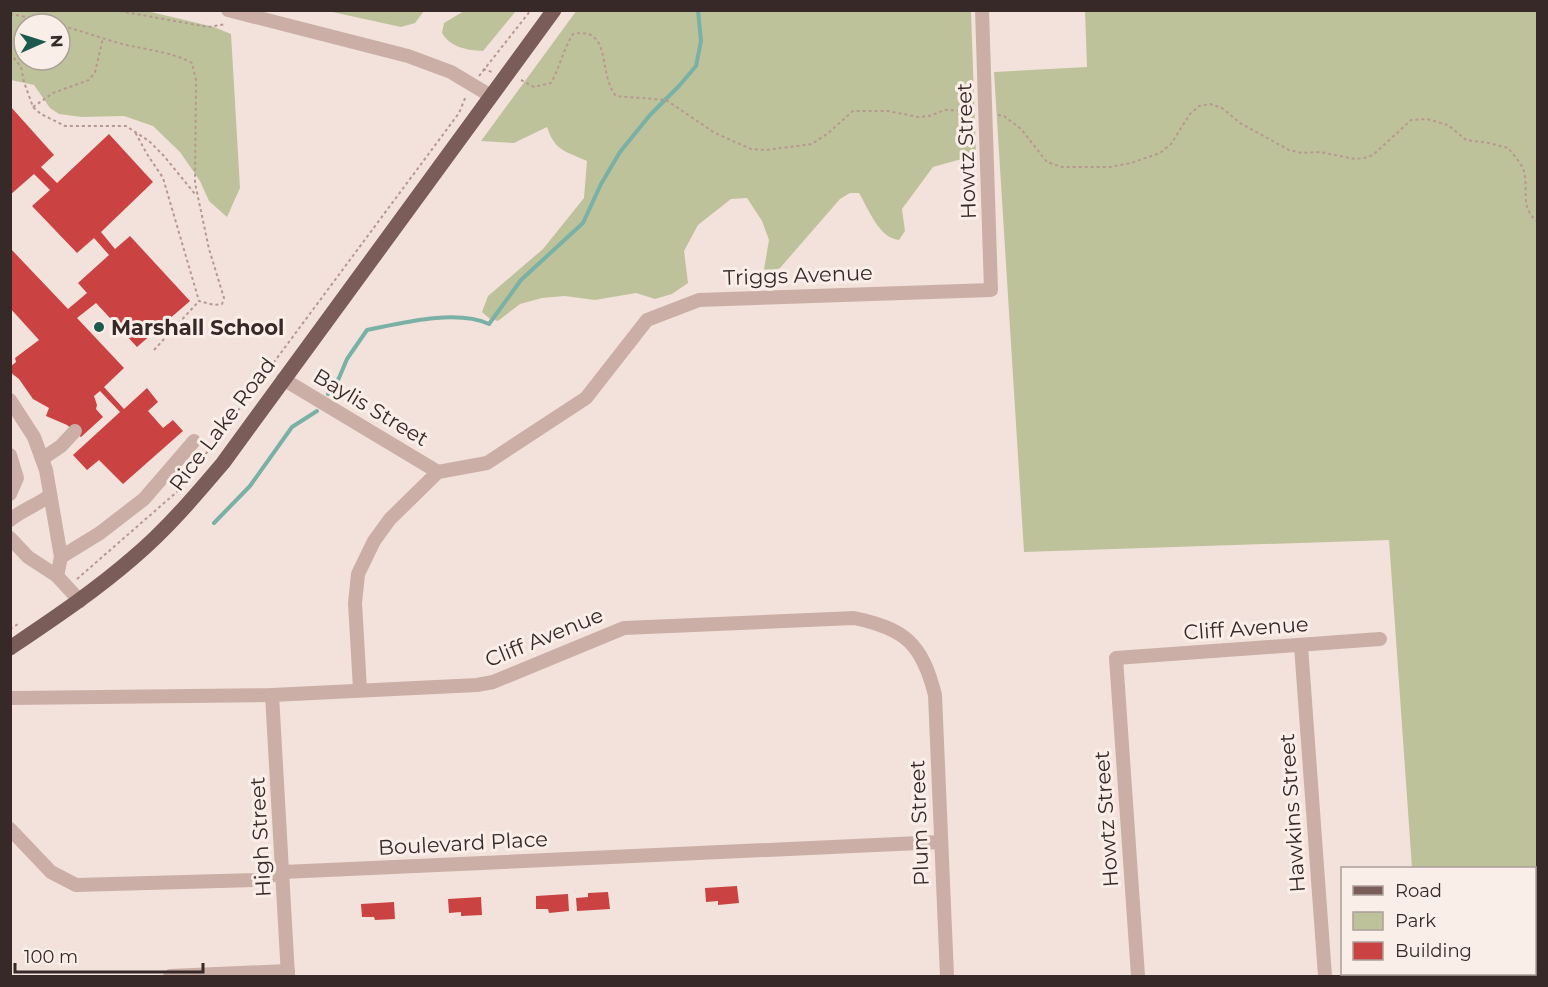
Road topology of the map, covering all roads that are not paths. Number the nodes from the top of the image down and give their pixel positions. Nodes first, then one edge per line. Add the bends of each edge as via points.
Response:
1 (554, 10) edge
2 (982, 10) edge
3 (232, 11) edge
4 (491, 96) junction
5 (991, 290) joint
6 (283, 379) junction
7 (10, 400) edge
8 (75, 431) dead end
9 (194, 441) dead end
10 (10, 455) edge
11 (42, 459) junction
12 (438, 472) junction
13 (10, 494) edge
14 (50, 496) junction
15 (10, 520) edge
16 (10, 538) edge
17 (61, 557) junction
18 (57, 576) junction
19 (80, 601) junction
20 (1380, 639) dead end
21 (1301, 646) junction
22 (10, 648) edge
23 (1116, 658) joint
24 (928, 668) joint
25 (360, 689) junction
26 (272, 695) junction
27 (10, 698) edge
28 (10, 829) edge
29 (940, 842) junction
30 (283, 872) junction
31 (288, 974) edge
32 (170, 976) edge
33 (947, 976) edge
34 (1138, 976) edge
35 (1325, 976) edge

1 - 4 main road, Rice Lake Road
2 - 5 street, Howtz Street
3 - 4 street via 408,56 451,72
4 - 6 main road, Rice Lake Road
5 - 12 street, Triggs Avenue via 699,300 647,320 585,398 497,457 487,463
6 - 12 street, Baylis Street
6 - 19 main road, Rice Lake Road via 186,508
7 - 11 street via 34,437
8 - 11 street
9 - 17 street via 144,499
10 - 13 street via 17,478
11 - 14 street
12 - 25 street via 390,519 358,574 355,603
14 - 15 street
14 - 17 street
16 - 18 street via 28,557
17 - 18 street
18 - 19 street
19 - 22 main road, Rice Lake Road
20 - 21 street, Cliff Avenue
21 - 23 street, Cliff Avenue
21 - 35 street, Hawkins Street
23 - 34 street, Howtz Street
24 - 25 street, Cliff Avenue via 911,642 875,622 854,618 624,628 493,682
24 - 29 street, Plum Street via 935,695
25 - 26 street, Cliff Avenue
26 - 27 street, Cliff Avenue
26 - 30 street, High Street
28 - 30 street, Boulevard Place via 51,872 76,885 257,880
29 - 30 street, Boulevard Place
29 - 33 street, Plum Street
30 - 31 street, High Street
31 - 32 street

